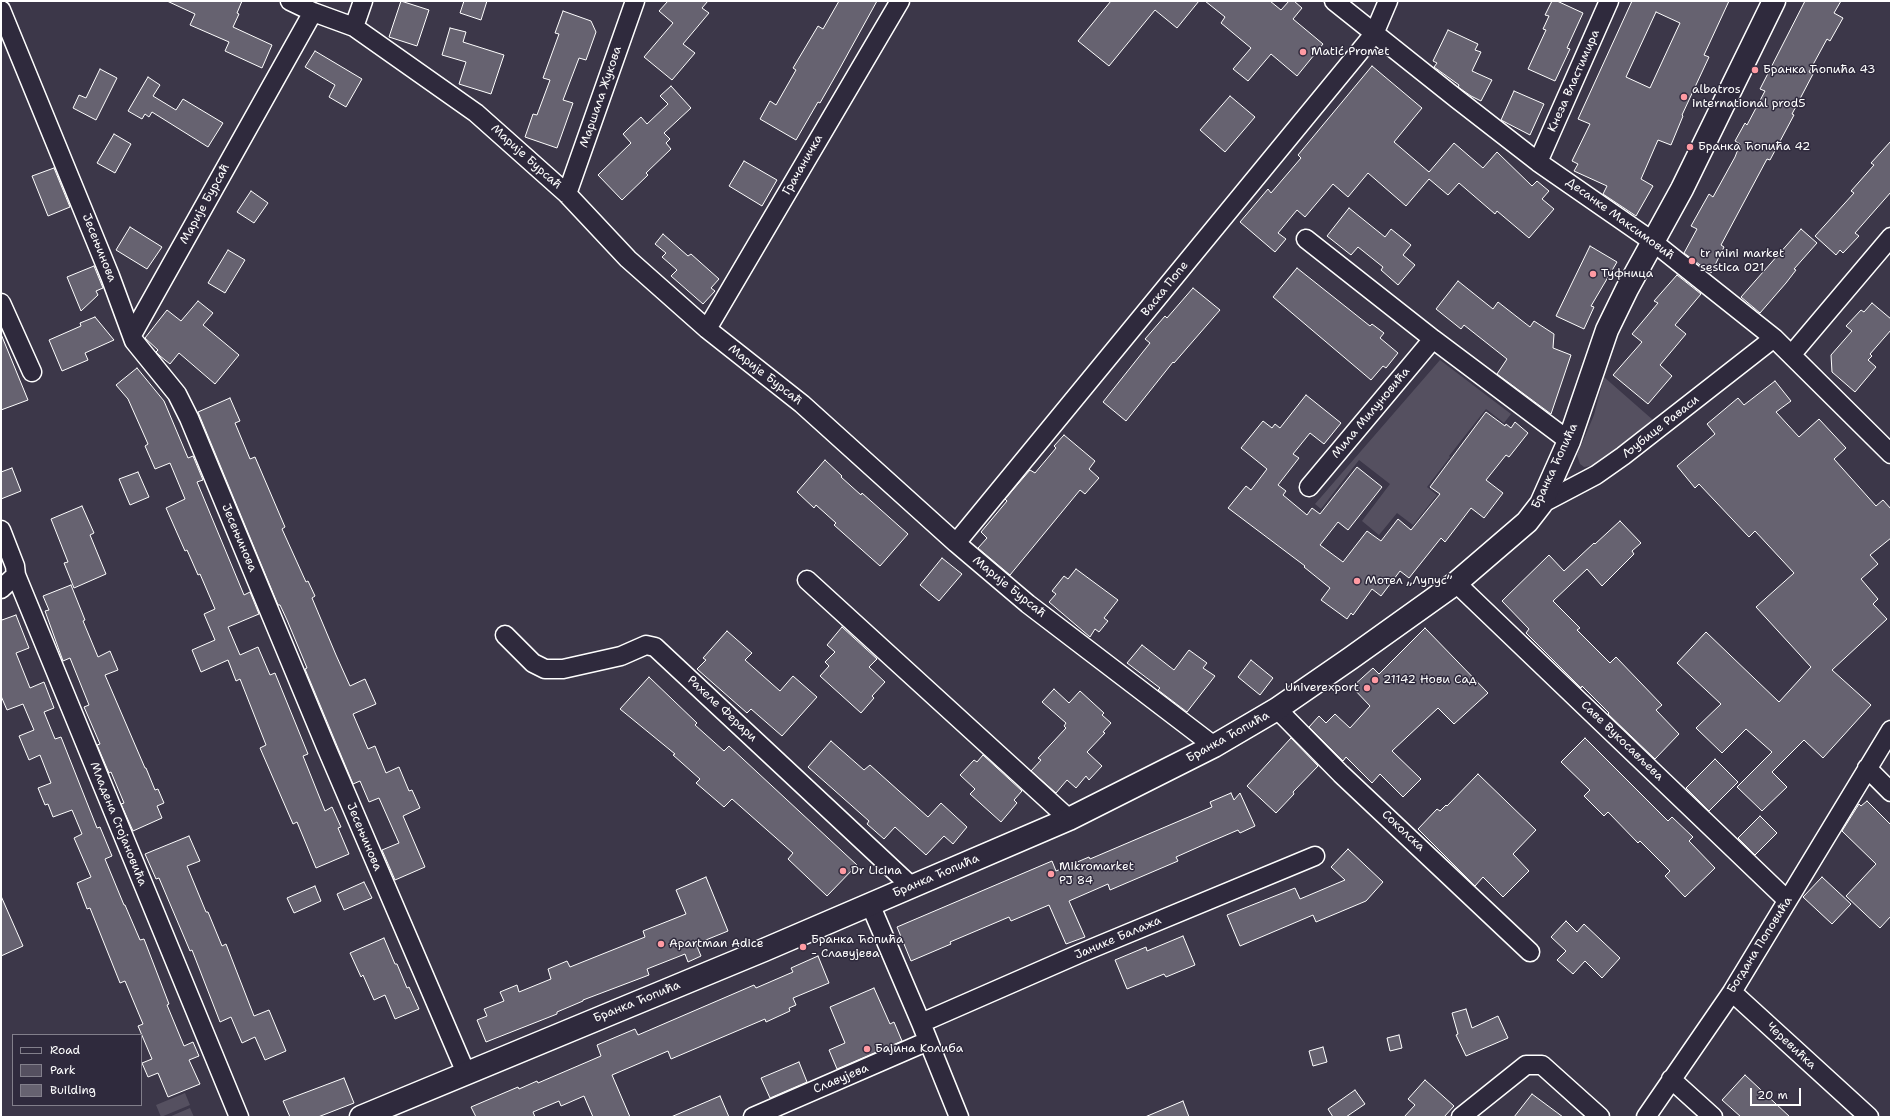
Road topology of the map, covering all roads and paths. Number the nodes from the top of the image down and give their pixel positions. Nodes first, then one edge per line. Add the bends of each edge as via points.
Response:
1 (290, 1) edge
2 (363, 1) edge
3 (635, 1) edge
4 (900, 1) edge
5 (1334, 1) edge
6 (1388, 1) edge
7 (1610, 1) edge
8 (1774, 1) edge
9 (1, 10) edge
10 (312, 12) junction
11 (354, 27) junction
12 (1374, 34) junction
13 (1538, 162) junction
14 (567, 194) junction
15 (1891, 237) edge
16 (1306, 239) dead end
17 (1652, 241) junction
18 (1, 303) edge
19 (707, 330) junction
20 (133, 333) junction
21 (1774, 338) junction
22 (1433, 339) junction
23 (1792, 354) junction
24 (32, 372) dead end
25 (1569, 441) junction
26 (1891, 454) edge
27 (1309, 487) dead end
28 (1541, 504) junction
29 (1, 530) edge
30 (956, 543) junction
31 (16, 575) junction
32 (807, 580) dead end
33 (1456, 583) junction
34 (1, 589) edge
35 (505, 635) dead end
36 (1277, 709) junction
37 (1891, 730) edge
38 (1214, 746) junction
39 (1867, 768) junction
40 (1891, 792) edge
41 (1069, 819) junction
42 (1315, 856) dead end
43 (911, 886) junction
44 (1788, 900) junction
45 (870, 904) junction
46 (1530, 952) dead end
47 (1732, 992) junction
48 (921, 1023) junction
49 (928, 1041) junction
50 (466, 1073) junction
51 (1671, 1079) junction
52 (239, 1117) edge
53 (361, 1117) edge
54 (753, 1117) edge
55 (959, 1117) edge
56 (1460, 1117) edge
57 (1600, 1117) edge
58 (1646, 1117) edge
59 (1713, 1117) edge
60 (1868, 1117) edge

1 - 10 street, Марије Бурсаћ
2 - 11 street
3 - 14 street, Маршала Жукова
4 - 19 street, Грачаничка
5 - 12 street, Десанке Максимовић
6 - 12 street, Васка Попе
7 - 13 street, Кнеза Властимира
8 - 17 street, Бранка Ћопића via 1682,189
9 - 20 street, Јесењинова
10 - 11 street, Марије Бурсаћ
10 - 20 street, Марије Бурсаћ
11 - 14 street, Марије Бурсаћ via 476,113
12 - 13 street, Десанке Максимовић
12 - 30 street, Васка Попе
13 - 17 street, Десанке Максимовић
14 - 19 street, Марије Бурсаћ via 628,259
15 - 23 street
16 - 22 street
17 - 21 street, Десанке Максимовић
17 - 25 street, Бранка Ћопића via 1607,330
18 - 24 street
19 - 30 street, Марије Бурсаћ via 802,404
20 - 50 street, Јесењинова via 134,341 177,394 189,418
21 - 23 street, Десанке Максимовић
21 - 28 street, Љубице Раваси via 1623,456 1596,475
22 - 25 street
22 - 27 street, Мила Милуновића
23 - 26 street, Десанке Максимовић
25 - 28 street, Бранка Ћопића
28 - 33 street, Бранка Ћопића via 1527,522
29 - 31 street, Младена Стојановића
30 - 38 street, Марије Бурсаћ via 1028,604
31 - 34 street
31 - 52 street, Младена Стојановића
32 - 41 street
33 - 36 street, Бранка Ћопића
33 - 44 street, Саве Вукосављева
35 - 43 street, Рахеле Ферари via 533,663 545,669 564,669 621,656 646,645 655,647
36 - 38 street, Бранка Ћопића
36 - 46 street, Соколска via 1341,774
37 - 39 street, Богдана Поповића
38 - 41 street, Бранка Ћопића
39 - 40 street
39 - 44 street, Богдана Поповића
41 - 43 street, Бранка Ћопића
42 - 48 street, Јанике Балажа via 1081,953
43 - 45 street, Бранка Ћопића
44 - 47 street, Богдана Поповића
45 - 48 street
45 - 50 street, Бранка Ћопића
47 - 51 street, Богдана Поповића
47 - 60 street, Черевићка
48 - 49 street
49 - 54 street, Славујева
49 - 55 street
50 - 53 street, Бранка Ћопића
51 - 58 street, Богдана Поповића
51 - 59 street
56 - 57 street via 1526,1065 1542,1065

